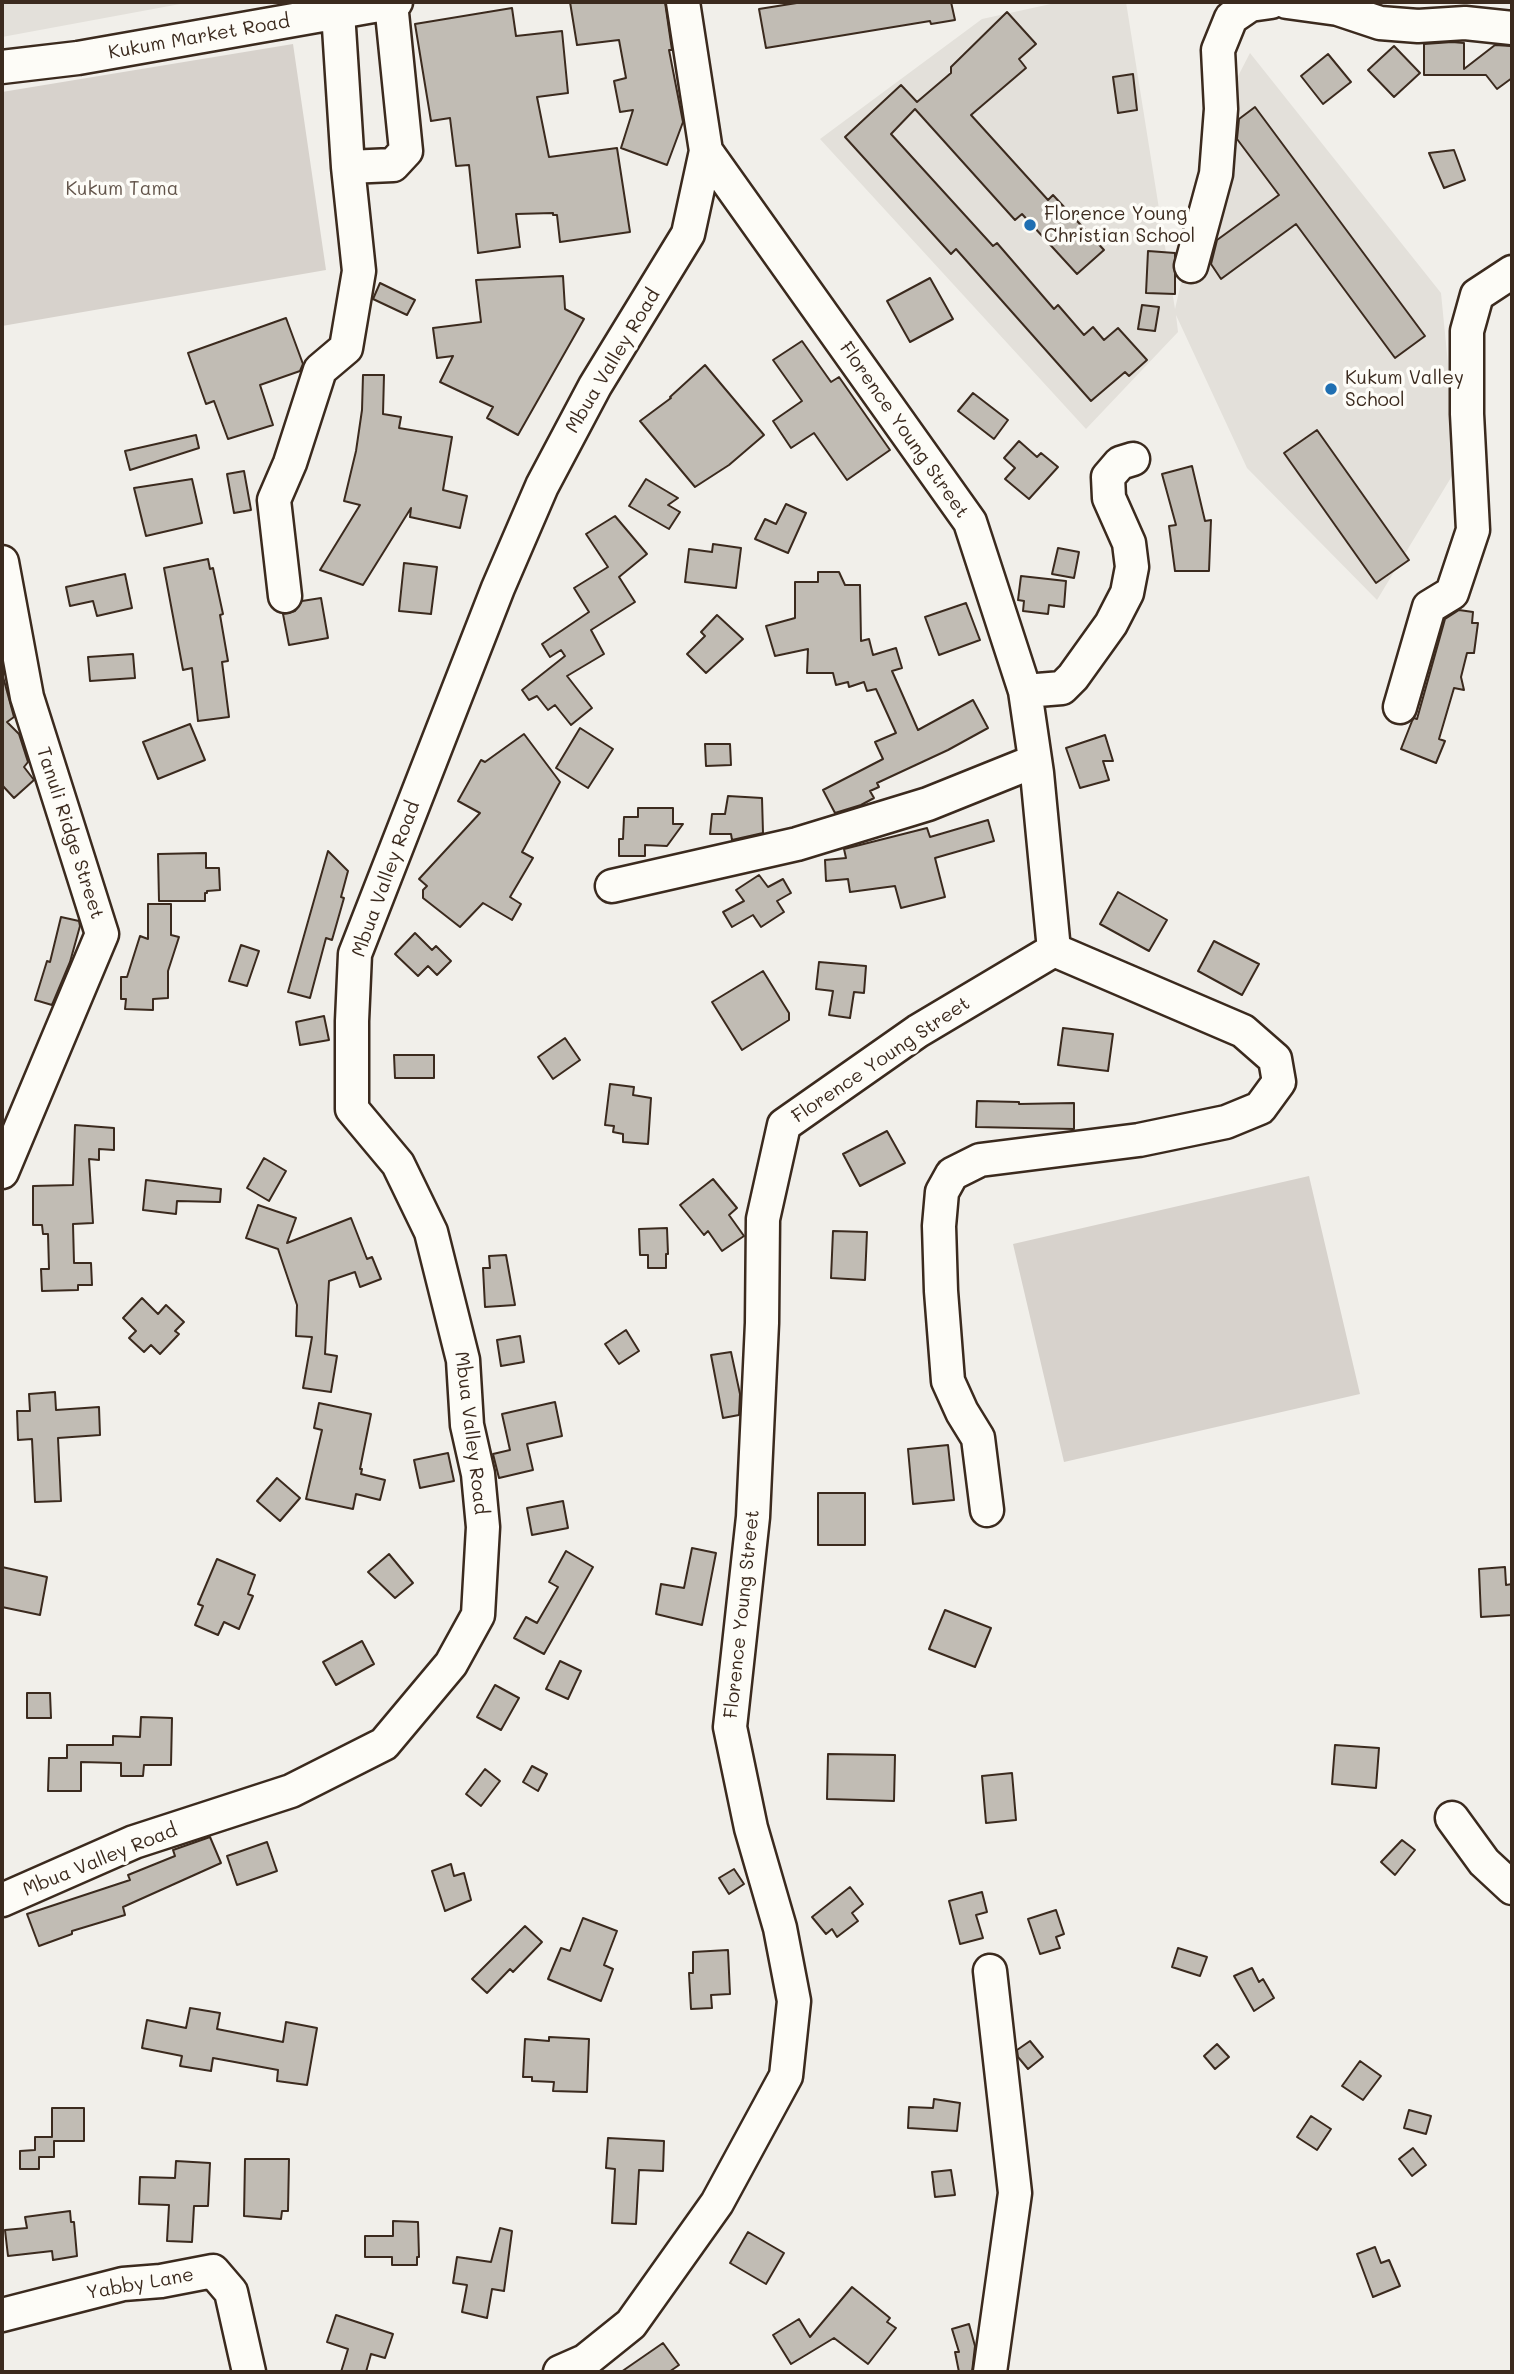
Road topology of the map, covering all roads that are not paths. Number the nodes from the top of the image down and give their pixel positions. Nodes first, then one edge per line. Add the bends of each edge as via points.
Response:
1 (393, 2) edge
2 (683, 2) edge
3 (1271, 2) edge
4 (1287, 2) edge
5 (338, 12) junction
6 (1512, 28) edge
7 (2, 67) edge
8 (706, 151) junction
9 (348, 167) junction
10 (1191, 266) dead end
11 (1512, 272) edge
12 (1133, 459) dead end
13 (2, 562) edge
14 (285, 596) dead end
15 (1025, 691) junction
16 (1400, 707) dead end
17 (1035, 761) junction
18 (612, 886) dead end
19 (1054, 950) junction
20 (2, 1172) edge
21 (987, 1510) dead end
22 (1452, 1818) dead end
23 (1512, 1888) edge
24 (2, 1900) edge
25 (990, 1971) dead end
26 (2, 2315) edge
27 (249, 2372) edge
28 (560, 2372) edge
29 (990, 2372) edge

1 - 5 street, Kukum Market Road
1 - 9 street via 406,151 393,166
2 - 8 street, Florence Young Street
3 - 10 street via 1250,5 1231,18 1218,50 1221,109 1216,174
4 - 6 street via 1338,9 1380,23
5 - 7 street, Kukum Market Road
5 - 9 street
8 - 15 street, Florence Young Street via 970,522
8 - 24 street, Mbua Valley Road via 688,234 595,386 542,486 355,954 352,1109 398,1164 431,1233 463,1360 482,1527 478,1615 451,1664 384,1744 291,1791 134,1842
9 - 14 street via 359,271 346,348 320,370 274,500
11 - 16 street via 1477,295 1467,331 1473,530 1452,593 1429,607
12 - 15 street via 1120,463 1108,477 1109,498 1129,542 1132,567 1127,593 1111,624 1062,688
13 - 20 street, Tanuli Ridge Street via 27,696 102,934
15 - 17 street, Florence Young Street
17 - 18 street via 928,804 797,844
17 - 19 street, Florence Young Street
19 - 21 street via 1243,1031 1275,1059 1279,1082 1260,1108 1226,1122 1139,1140 980,1160 953,1174 942,1192 939,1226 948,1381 978,1438
19 - 28 street, Florence Young Street via 918,1031 784,1125 764,1219 753,1517 730,1727 794,2001 786,2076 717,2203 631,2324 585,2361
22 - 23 street via 1484,1862
25 - 29 street via 1015,2193
26 - 27 street, Yabby Lane via 123,2284 213,2271 231,2292

